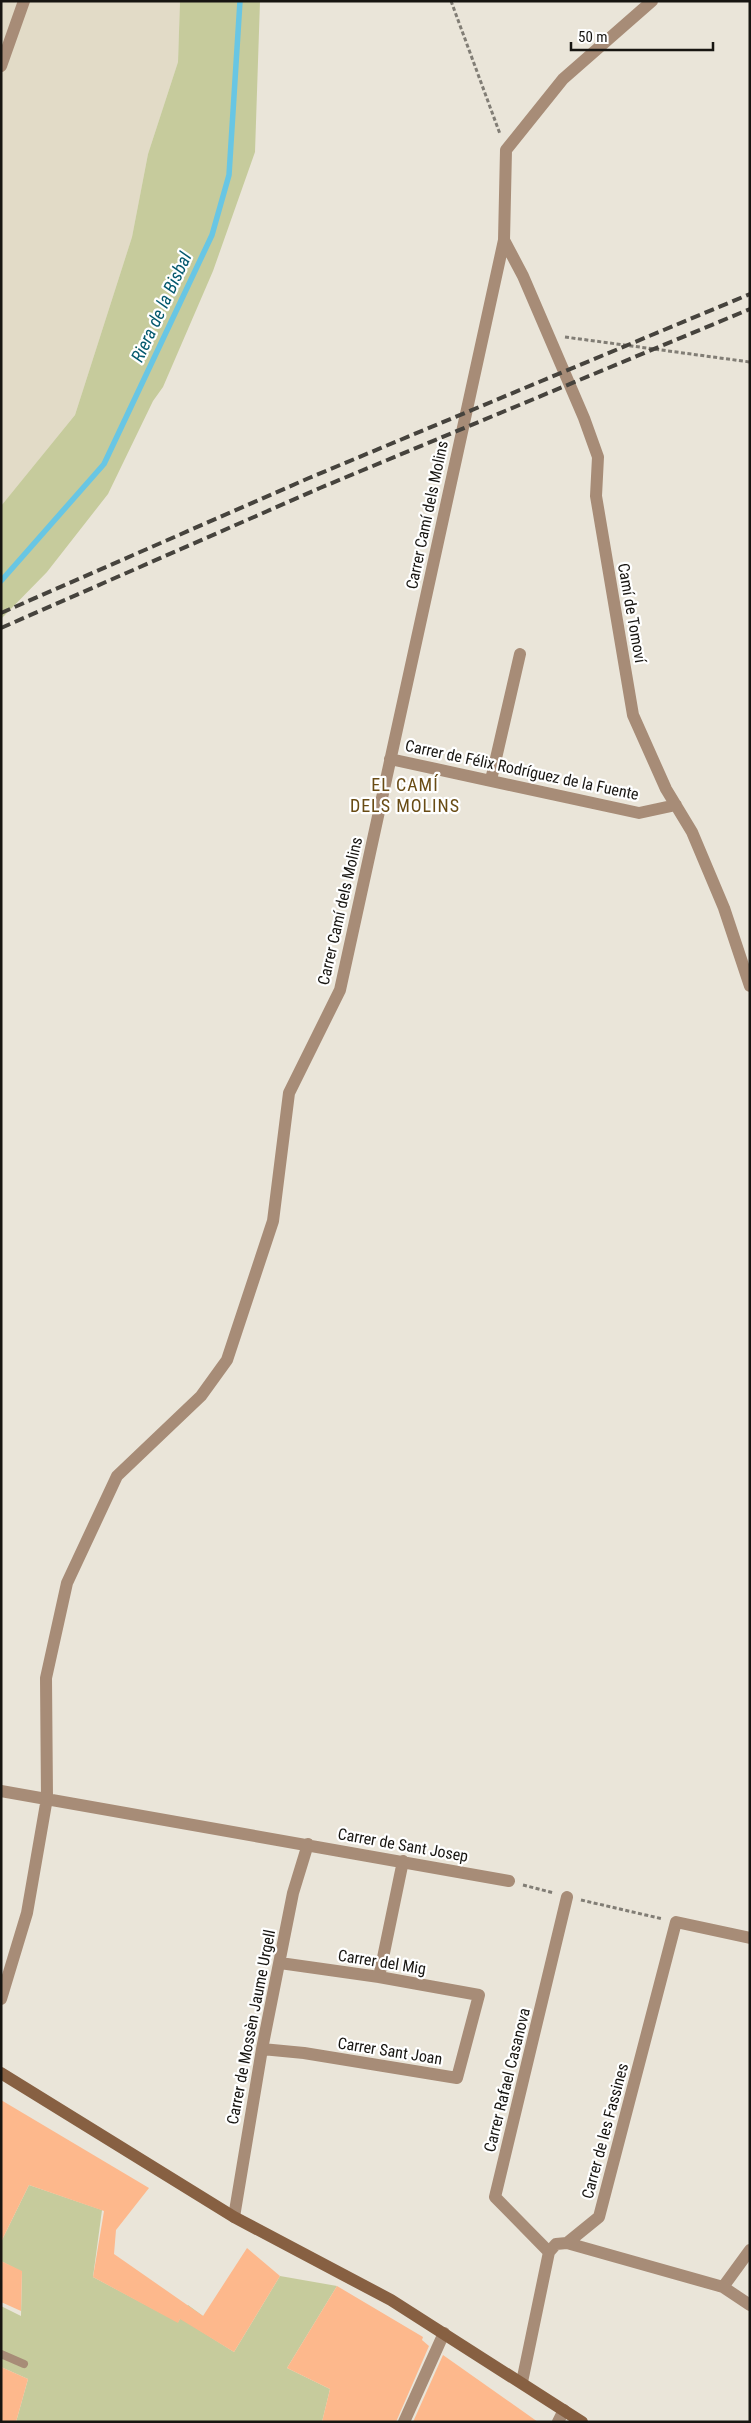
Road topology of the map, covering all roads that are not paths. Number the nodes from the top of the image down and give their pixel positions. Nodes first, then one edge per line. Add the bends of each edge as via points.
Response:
1 (24, 1) edge
2 (652, 1) edge
3 (1, 66) edge
4 (504, 240) junction
5 (520, 654) dead end
6 (390, 760) junction
7 (491, 780) junction
8 (676, 805) junction
9 (750, 986) edge
10 (1, 1791) edge
11 (47, 1798) junction
12 (308, 1844) junction
13 (403, 1861) junction
14 (509, 1881) road end
15 (567, 1897) road end
16 (750, 1938) edge
17 (280, 1963) junction
18 (379, 1977) junction
19 (479, 1994) joint
20 (1, 1999) edge
21 (262, 2049) junction
22 (1, 2073) edge
23 (234, 2217) junction
24 (566, 2243) junction
25 (750, 2250) edge
26 (548, 2252) junction
27 (723, 2287) junction
28 (750, 2305) edge
29 (444, 2333) junction
30 (1, 2354) edge
31 (24, 2364) dead end
32 (522, 2382) junction
33 (564, 2410) junction
34 (404, 2422) edge
35 (558, 2422) edge
36 (582, 2422) edge

1 - 3 street
2 - 4 street, Carrer Camí dels Molins via 563,78 506,150
4 - 6 street, Carrer Camí dels Molins
4 - 8 street, Camí de Tomoví via 523,276 598,458 596,496 633,715
5 - 7 street
6 - 7 street, Carrer de Félix Rodríguez de la Fuente
6 - 11 street, Carrer Camí dels Molins via 340,990 289,1093 273,1221 227,1360 201,1396 117,1476 67,1582 46,1678
7 - 8 street, Carrer de Félix Rodríguez de la Fuente via 639,813
8 - 9 street, Camí de Tomoví via 692,832 724,908
10 - 11 street, Carrer de Sant Josep
11 - 12 street, Carrer de Sant Josep
11 - 20 street, Carrer Camí dels Molins via 26,1913
12 - 13 street, Carrer de Sant Josep
12 - 17 street, Carrer de Mossèn Jaume Urgell via 293,1893
13 - 14 street, Carrer de Sant Josep
13 - 18 street
15 - 26 street, Carrer Rafael Casanova via 495,2197
16 - 24 street, Carrer de les Fassines via 676,1922 599,2217
17 - 18 street, Carrer del Mig
17 - 21 street, Carrer de Mossèn Jaume Urgell
18 - 19 street, Carrer del Mig
19 - 21 street, Carrer Sant Joan via 457,2078
21 - 23 street, Carrer de Mossèn Jaume Urgell
22 - 23 street
23 - 29 street via 391,2300
24 - 26 street, Carrer de les Fassines via 556,2244
24 - 27 street
25 - 27 street
26 - 32 street
27 - 28 street
29 - 32 street
29 - 34 street
30 - 31 lane
32 - 33 street
33 - 35 street
33 - 36 street

